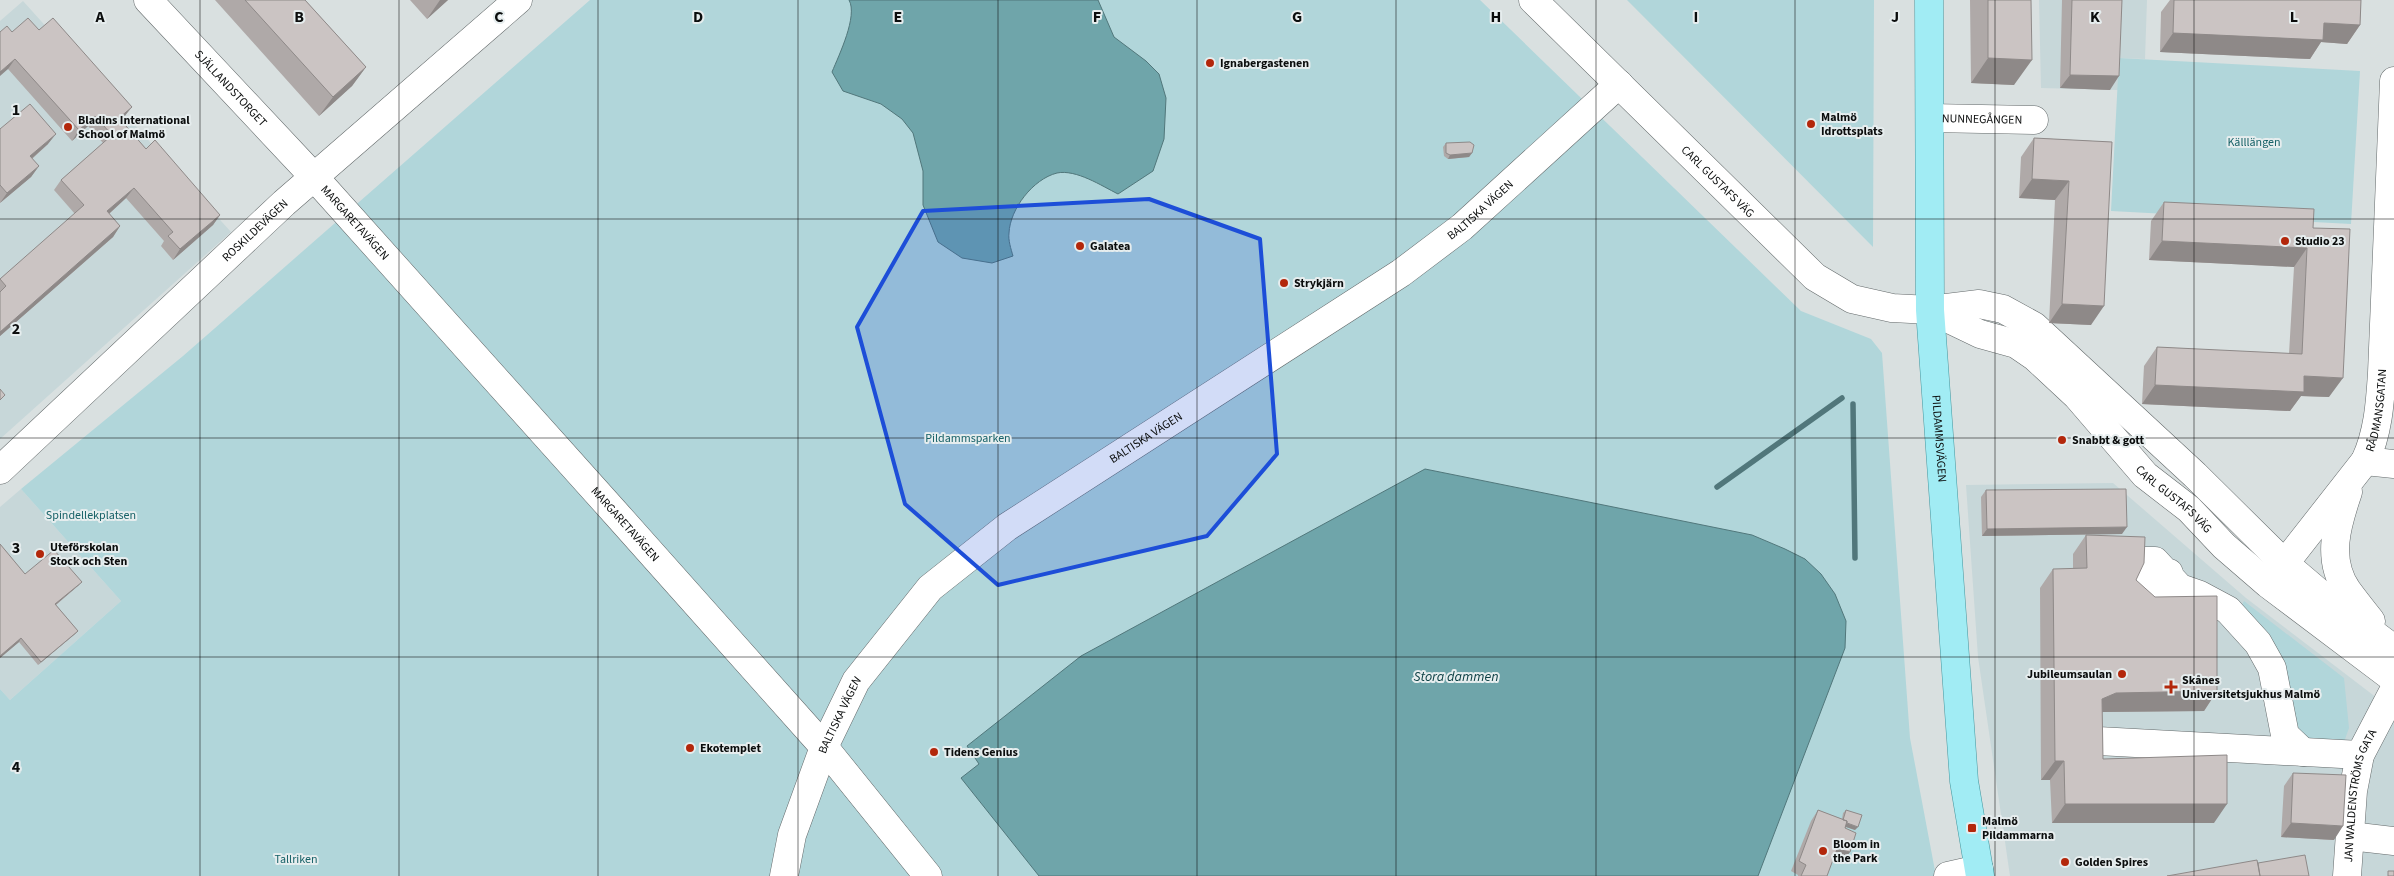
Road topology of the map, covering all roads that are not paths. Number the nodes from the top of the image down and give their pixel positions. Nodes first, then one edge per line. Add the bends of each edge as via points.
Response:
1 (148, 0) edge
2 (518, 0) edge
3 (1533, 0) edge
4 (1929, 0) edge
5 (2394, 81) edge
6 (1619, 84) junction
7 (1930, 118) junction
8 (2034, 120) dead end
9 (315, 178) junction
10 (1930, 310) junction
11 (2387, 405) edge
12 (2394, 464) edge
13 (2359, 467) junction
14 (0, 470) edge
15 (2284, 563) junction
16 (2169, 574) dead end
17 (2268, 584) junction
18 (2390, 646) edge
19 (2394, 679) edge
20 (2394, 690) edge
21 (2098, 741) edge
22 (824, 747) junction
23 (2303, 752) junction
24 (2360, 755) junction
25 (2350, 836) junction
26 (2394, 841) edge
27 (1980, 873) edge
28 (784, 876) edge
29 (928, 876) edge
30 (1948, 876) edge
31 (2347, 876) edge

1 - 9 street, SJÄLLANDSTORGET
2 - 9 street, ROSKILDEVÄGEN
3 - 6 street, CARL GUSTAFS VÄG
4 - 7 main road, PILDAMMSVÄGEN
5 - 11 street, RÅDMANSGATAN
6 - 10 street, CARL GUSTAFS VÄG via 1815,277 1852,299 1892,308
6 - 22 street, BALTISKA VÄGEN via 1462,227 1401,273 1007,527 930,588 856,681
7 - 8 street, NUNNEGÅNGEN
7 - 10 main road, PILDAMMSVÄGEN
9 - 14 street, ROSKILDEVÄGEN via 268,218
9 - 22 street, MARGARETAVÄGEN
10 - 15 street, CARL GUSTAFS VÄG via 1980,304 2002,309 2034,326 2195,475
10 - 17 street, CARL GUSTAFS VÄG via 1980,334 2016,344 2036,357 2077,396 2145,474 2188,509
10 - 27 main road, PILDAMMSVÄGEN via 1964,781
11 - 13 street, RÅDMANSGATAN via 2372,445
12 - 13 street
13 - 15 street, RÅDMANSGATAN
13 - 18 street via 2336,527 2337,567 2347,589
15 - 17 street, RÅDMANSGATAN
15 - 18 street, CARL GUSTAFS VÄG
16 - 23 street via 2180,588 2228,610 2258,643 2272,668 2285,735
17 - 19 street, CARL GUSTAFS VÄG
20 - 24 street, JAN WALDENSTRÖMS GATA
21 - 23 street
22 - 28 street, BALTISKA VÄGEN via 792,835
22 - 29 street, MARGARETAVÄGEN
23 - 24 street
24 - 25 street, JAN WALDENSTRÖMS GATA via 2353,791
25 - 26 street
25 - 31 street, JAN WALDENSTRÖMS GATA
27 - 30 street

